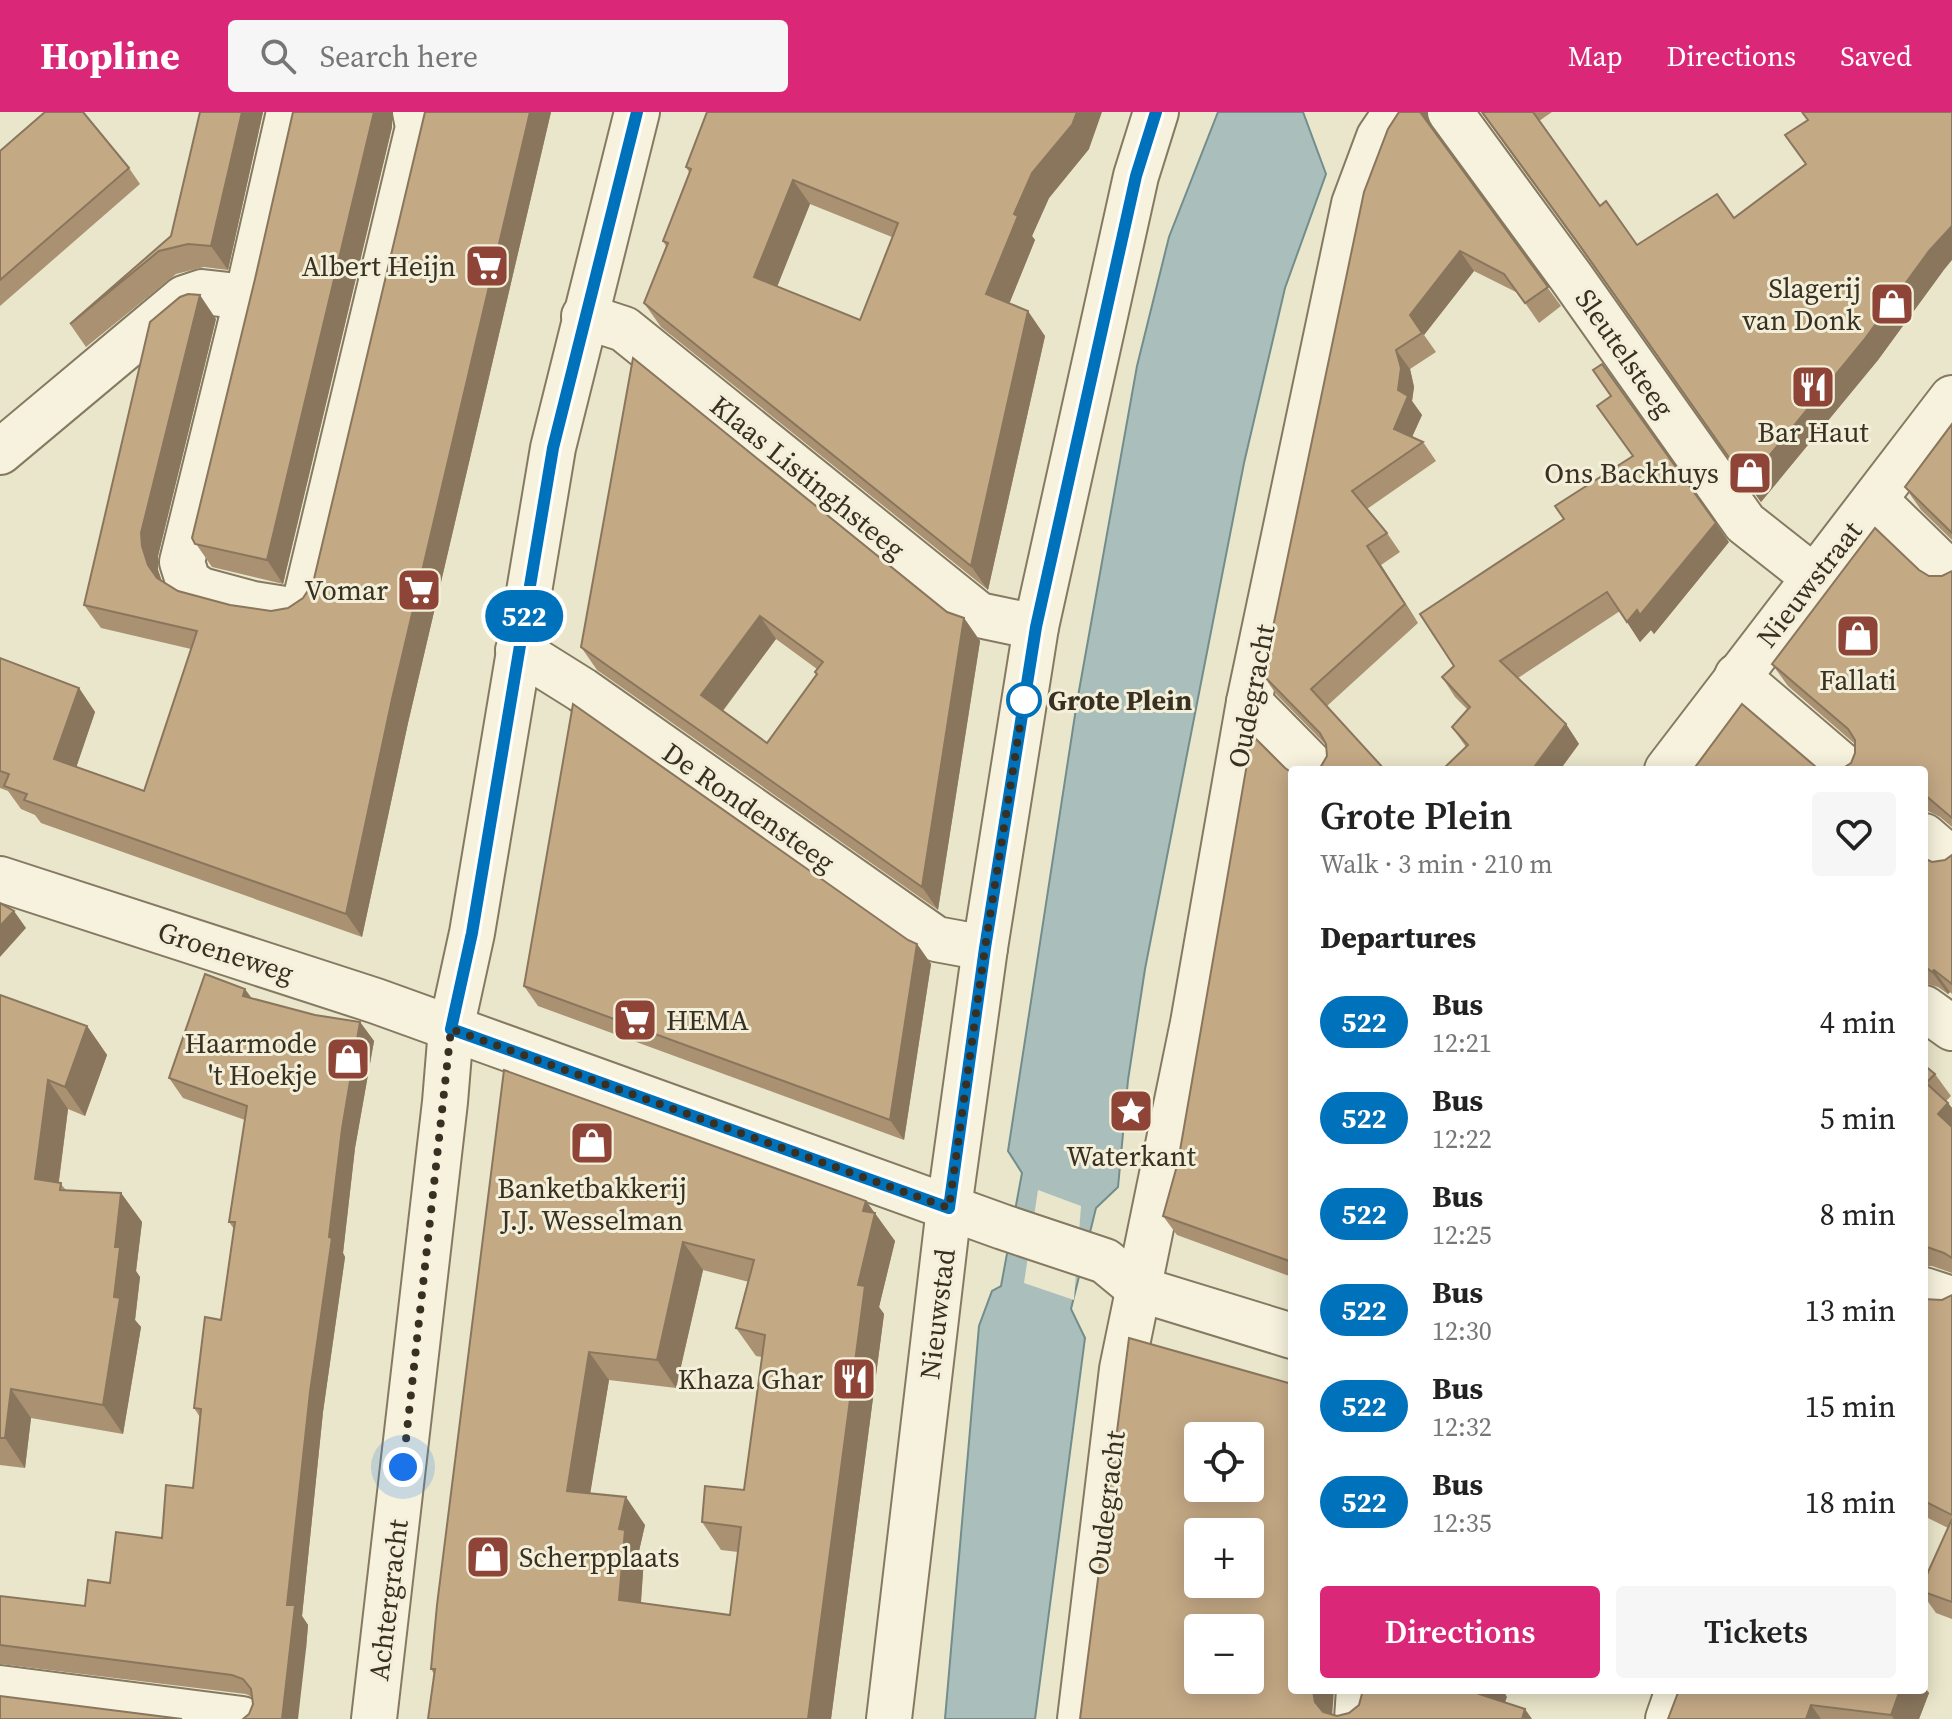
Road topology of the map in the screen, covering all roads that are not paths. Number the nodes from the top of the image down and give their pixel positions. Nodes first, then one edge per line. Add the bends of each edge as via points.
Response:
1 (289, 112) edge
2 (415, 112) edge
3 (637, 112) edge
4 (1156, 112) edge
5 (1396, 112) edge
6 (1450, 112) edge
7 (247, 297) junction
8 (584, 316) junction
9 (1952, 398) edge
10 (0, 452) edge
11 (1875, 500) junction
12 (1952, 575) edge
13 (1815, 578) junction
14 (1036, 627) junction
15 (518, 650) junction
16 (1737, 676) junction
17 (1249, 702) junction
18 (1312, 766) edge
19 (1670, 766) edge
20 (1842, 766) edge
21 (1928, 839) edge
22 (1952, 860) edge
23 (0, 879) edge
24 (985, 948) junction
25 (1928, 1011) edge
26 (1952, 1028) edge
27 (451, 1029) junction
28 (949, 1208) junction
29 (1139, 1289) junction
30 (1928, 1291) edge
31 (1952, 1299) edge
32 (1288, 1335) edge
33 (0, 1688) edge
34 (1359, 1694) edge
35 (1677, 1694) edge
36 (242, 1719) edge
37 (374, 1719) edge
38 (889, 1719) edge
39 (1080, 1719) edge
40 (1357, 1719) edge
41 (1668, 1719) edge

1 - 7 street
2 - 7 street via 418,127 305,601 291,610 201,590 188,581 182,562
3 - 8 street, Achtergracht
4 - 14 street, Nieuwstad via 1136,176
5 - 17 street, Oudegracht via 1379,137 1354,204
6 - 13 street, Sleutelsteeg via 1745,523
7 - 10 street via 202,292 184,298
8 - 14 street, Klaas Listinghsteeg via 624,329 979,615
8 - 15 street, Achtergracht via 553,448
9 - 11 street, Nieuwstraat
11 - 12 street
11 - 13 street, Nieuwstraat
13 - 16 street, Nieuwstraat
14 - 24 street, Nieuwstad
15 - 24 street, De Rondensteeg via 936,939
15 - 27 street, Achtergracht
16 - 19 street, Nieuwstraat
16 - 20 street
17 - 18 street
17 - 29 street, Oudegracht via 1193,1023
21 - 22 street
23 - 27 street, Groeneweg
24 - 28 street, Nieuwstad
25 - 26 street
27 - 28 street, Groeneweg
27 - 37 street, Achtergracht
28 - 29 street via 1105,1261
28 - 38 street, Nieuwstad
29 - 32 street
29 - 39 street, Oudegracht via 1122,1369
30 - 31 street
33 - 36 street
34 - 40 street
35 - 41 street

